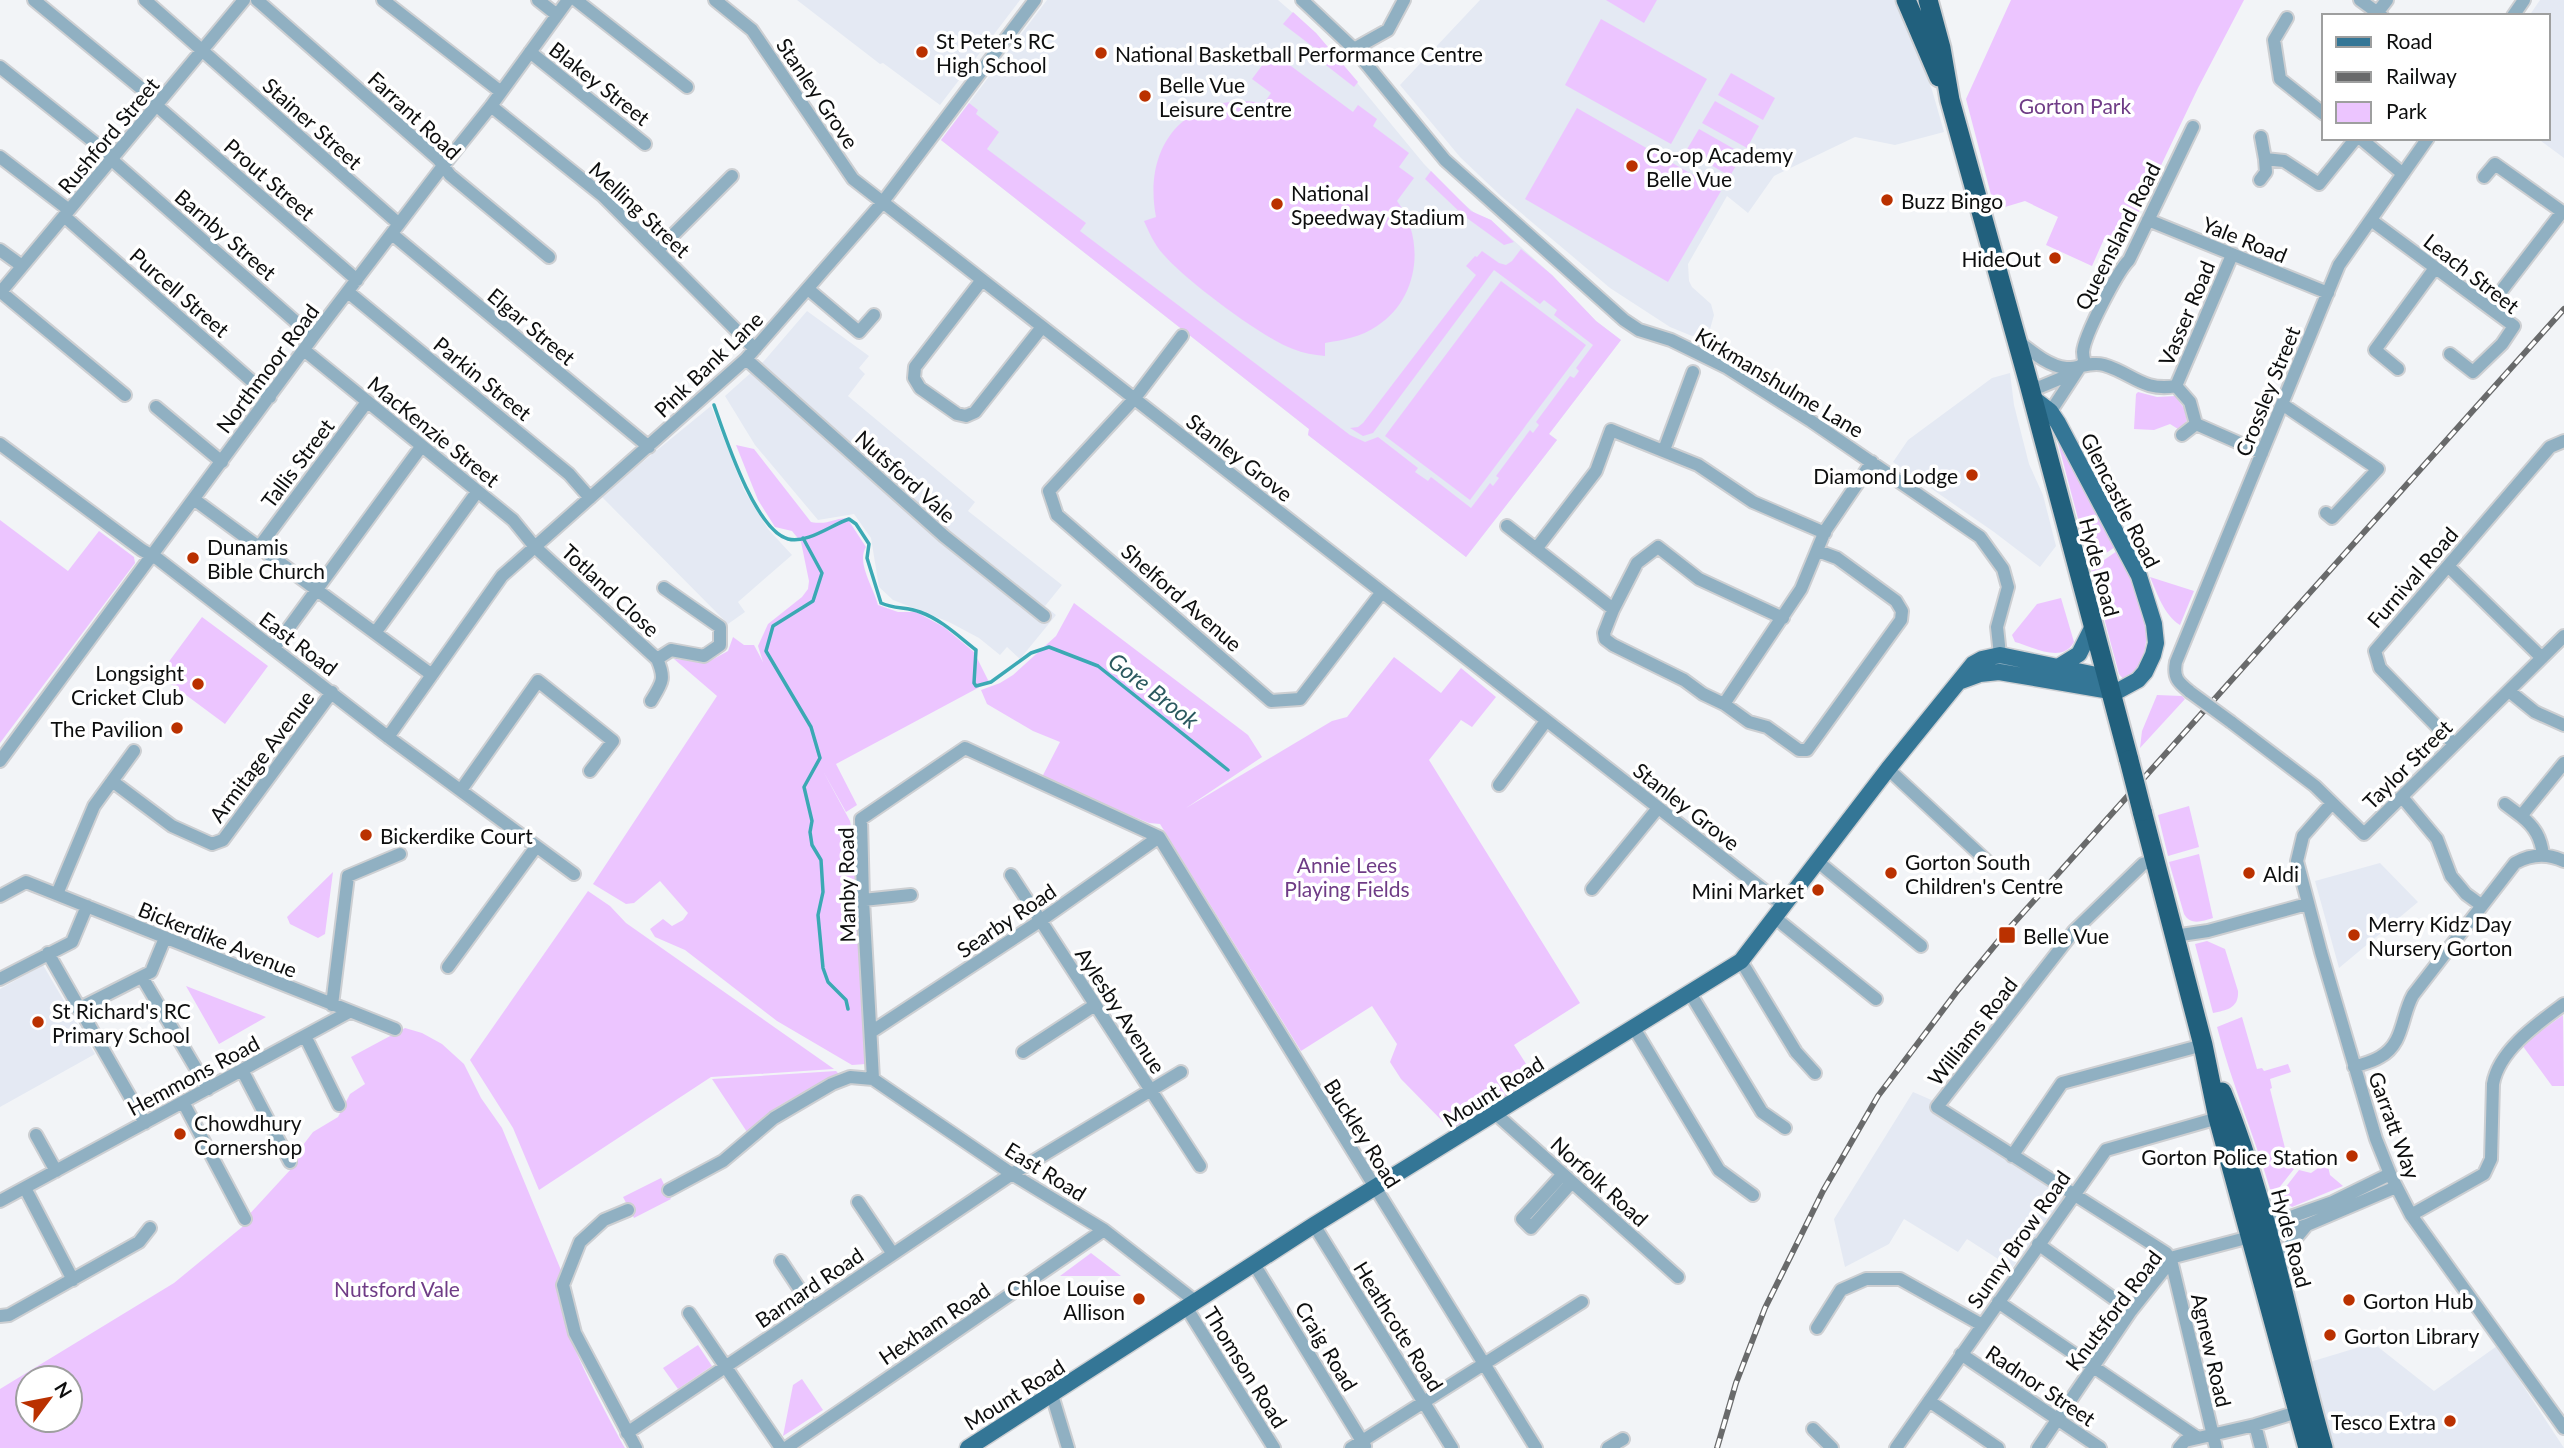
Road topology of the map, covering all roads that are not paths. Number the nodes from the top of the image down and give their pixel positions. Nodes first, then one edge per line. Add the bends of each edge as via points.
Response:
1 (34, 0) edge
2 (145, 0) edge
3 (244, 0) edge
4 (257, 0) edge
5 (383, 0) edge
6 (538, 0) edge
7 (568, 0) edge
8 (576, 0) edge
9 (715, 0) edge
10 (1035, 0) edge
11 (1302, 0) edge
12 (1404, 0) edge
13 (1906, 0) edge
14 (1916, 0) edge
15 (1928, 0) edge
16 (2360, 0) edge
17 (2386, 0) edge
18 (2380, 14) edge
19 (557, 15) junction
20 (2287, 18) dead end
21 (1922, 37) junction
22 (1354, 49) junction
23 (202, 51) junction
24 (530, 52) junction
25 (0, 67) edge
26 (687, 88) dead end
27 (501, 92) junction
28 (1950, 100) junction
29 (158, 105) junction
30 (491, 106) junction
31 (2322, 112) edge
32 (2193, 127) dead end
33 (2261, 137) dead end
34 (2356, 140) edge
35 (2360, 140) edge
36 (2427, 140) edge
37 (645, 144) dead end
38 (0, 157) edge
39 (113, 159) junction
40 (2265, 159) junction
41 (443, 166) junction
42 (2403, 174) junction
43 (732, 176) dead end
44 (2484, 177) dead end
45 (2260, 180) dead end
46 (882, 203) junction
47 (67, 213) junction
48 (2563, 213) edge
49 (2148, 220) junction
50 (2371, 220) junction
51 (395, 229) junction
52 (0, 250) edge
53 (658, 250) junction
54 (2232, 255) junction
55 (549, 257) dead end
56 (22, 266) junction
57 (2435, 268) junction
58 (357, 280) junction
59 (982, 280) junction
60 (808, 289) junction
61 (348, 292) junction
62 (1, 293) edge
63 (2328, 293) junction
64 (2489, 307) junction
65 (874, 315) dead end
66 (1042, 327) junction
67 (1182, 336) dead end
68 (313, 337) junction
69 (2015, 338) junction
70 (303, 350) junction
71 (751, 354) junction
72 (2450, 354) dead end
73 (2081, 367) junction
74 (2398, 369) dead end
75 (1693, 372) dead end
76 (2176, 386) junction
77 (2031, 391) junction
78 (125, 395) dead end
79 (270, 397) junction
80 (1135, 398) junction
81 (367, 402) junction
82 (2282, 404) junction
83 (156, 407) dead end
84 (2045, 420) junction
85 (2196, 424) junction
86 (2182, 435) dead end
87 (2564, 442) edge
88 (0, 444) edge
89 (421, 447) junction
90 (649, 447) junction
91 (1664, 450) junction
92 (2262, 453) junction
93 (222, 462) junction
94 (1872, 462) junction
95 (477, 492) junction
96 (590, 498) junction
97 (195, 500) junction
98 (2326, 513) dead end
99 (1507, 526) dead end
100 (1825, 533) junction
101 (259, 547) junction
102 (536, 547) junction
103 (1536, 549) junction
104 (1818, 551) junction
105 (153, 557) junction
106 (2448, 566) junction
107 (664, 588) dead end
108 (316, 589) junction
109 (1382, 592) junction
110 (1613, 609) junction
111 (1044, 616) dead end
112 (1783, 618) junction
113 (2092, 628) junction
114 (375, 633) junction
115 (2564, 636) edge
116 (274, 648) junction
117 (2000, 655) junction
118 (2542, 658) junction
119 (657, 659) junction
120 (2058, 667) junction
121 (432, 675) junction
122 (2024, 675) junction
123 (2174, 676) joint
124 (1961, 681) junction
125 (2108, 685) junction
126 (2509, 691) junction
127 (332, 692) junction
128 (651, 701) dead end
129 (1724, 704) junction
130 (1546, 721) junction
131 (2564, 725) edge
132 (388, 737) junction
133 (2455, 744) junction
134 (134, 751) dead end
135 (0, 761) edge
136 (2564, 763) edge
137 (1888, 769) junction
138 (590, 771) dead end
139 (112, 781) junction
140 (1499, 785) dead end
141 (461, 790) junction
142 (2402, 797) junction
143 (2332, 803) junction
144 (2505, 804) dead end
145 (1658, 808) junction
146 (2521, 816) junction
147 (1159, 837) junction
148 (536, 847) junction
149 (400, 854) dead end
150 (2543, 855) junction
151 (2155, 860) junction
152 (1817, 861) junction
153 (2564, 861) edge
154 (1989, 863) dead end
155 (574, 874) dead end
156 (1011, 875) dead end
157 (1592, 889) dead end
158 (57, 894) junction
159 (911, 895) dead end
160 (0, 896) edge
161 (863, 900) junction
162 (2307, 904) junction
163 (2481, 905) junction
164 (87, 906) junction
165 (1778, 911) junction
166 (1040, 921) junction
167 (2174, 936) junction
168 (165, 938) junction
169 (1921, 946) dead end
170 (48, 953) junction
171 (1741, 961) junction
172 (448, 967) dead end
173 (142, 977) junction
174 (0, 979) edge
175 (1690, 993) junction
176 (1876, 999) dead end
177 (2564, 1004) edge
178 (332, 1005) junction
179 (1096, 1005) junction
180 (78, 1009) junction
181 (349, 1012) junction
182 (1634, 1028) junction
183 (396, 1030) dead end
184 (871, 1032) junction
185 (305, 1036) junction
186 (2203, 1045) junction
187 (1023, 1052) dead end
188 (2354, 1067) junction
189 (242, 1070) junction
190 (1181, 1072) dead end
191 (1815, 1073) dead end
192 (873, 1079) junction
193 (208, 1089) junction
194 (1150, 1091) junction
195 (183, 1102) junction
196 (339, 1105) dead end
197 (1496, 1114) junction
198 (2218, 1118) junction
199 (145, 1123) junction
200 (1785, 1128) dead end
201 (36, 1135) dead end
202 (2012, 1156) junction
203 (290, 1162) dead end
204 (1200, 1166) dead end
205 (56, 1171) junction
206 (1012, 1174) junction
207 (2390, 1174) junction
208 (2396, 1187) junction
209 (24, 1188) junction
210 (1375, 1188) junction
211 (669, 1190) dead end
212 (2074, 1194) junction
213 (1753, 1195) dead end
214 (0, 1201) edge
215 (858, 1202) dead end
216 (628, 1210) dead end
217 (2412, 1215) junction
218 (245, 1219) dead end
219 (1314, 1225) junction
220 (2306, 1225) junction
221 (149, 1228) dead end
222 (1104, 1230) junction
223 (2262, 1233) junction
224 (2038, 1244) junction
225 (893, 1254) junction
226 (2171, 1260) junction
227 (780, 1261) dead end
228 (2277, 1261) junction
229 (1254, 1264) junction
230 (1678, 1277) dead end
231 (73, 1280) junction
232 (1582, 1302) dead end
233 (1997, 1302) junction
234 (1191, 1304) junction
235 (812, 1308) junction
236 (2132, 1311) junction
237 (689, 1313) dead end
238 (0, 1317) edge
239 (1982, 1325) junction
240 (1817, 1328) dead end
241 (1961, 1354) junction
242 (1485, 1364) junction
243 (726, 1366) junction
244 (2093, 1367) junction
245 (1052, 1395) junction
246 (1929, 1401) junction
247 (1424, 1402) junction
248 (2305, 1410) junction
249 (2057, 1419) junction
250 (2255, 1425) junction
251 (2564, 1428) edge
252 (1812, 1429) dead end
253 (626, 1433) junction
254 (2213, 1434) junction
255 (2198, 1438) junction
256 (1622, 1439) dead end
257 (1360, 1446) edge
258 (636, 1448) edge
259 (780, 1448) edge
260 (786, 1448) edge
261 (968, 1448) edge
262 (1068, 1448) edge
263 (1274, 1448) edge
264 (1452, 1448) edge
265 (1536, 1448) edge
266 (1608, 1448) edge
267 (1832, 1448) edge
268 (1896, 1448) edge
269 (1998, 1448) edge
270 (2038, 1448) edge
271 (2101, 1448) edge
272 (2179, 1448) edge
273 (2216, 1448) edge
274 (2261, 1448) edge
275 (2308, 1448) edge
276 (2323, 1448) edge

1 - 29 street, Prout Street
2 - 23 street, Stainer Street
3 - 23 street, Rushford Street
4 - 41 street, Farrant Road
5 - 27 street
6 - 19 street
7 - 19 street, Northmoor Road
8 - 26 street
9 - 46 street, Stanley Grove via 752,30 853,179
10 - 46 street, Pink Bank Lane
11 - 22 street, Kirkmanshulme Lane
12 - 22 street via 1388,30
13 - 21 highway, Hyde Road
14 - 21 highway, Hyde Road
15 - 28 highway, Hyde Road
16 - 18 street
17 - 18 street
19 - 24 street, Northmoor Road
20 - 31 street via 2274,40 2280,79
21 - 28 highway, Hyde Road
22 - 94 street, Kirkmanshulme Lane via 1445,160 1615,313 1639,330 1726,367
23 - 29 street, Rushford Street
23 - 51 street, Stainer Street
24 - 27 street, Northmoor Road
24 - 37 street, Blakey Street
25 - 39 street, Barnby Street
27 - 30 street, Northmoor Road
28 - 69 highway, Hyde Road
29 - 39 street, Rushford Street
29 - 58 street, Prout Street
30 - 41 street, Northmoor Road
30 - 53 street, Melling Street via 603,196
32 - 49 street, Queensland Road
33 - 40 street
34 - 40 street via 2319,184 2284,161
35 - 42 street
36 - 42 street, Crossley Street
38 - 47 street, Purcell Street
39 - 47 street, Rushford Street
39 - 68 street, Barnby Street
40 - 45 street via 2266,172
41 - 51 street, Northmoor Road
41 - 55 street, Farrant Road
42 - 50 street, Crossley Street
43 - 53 street
44 - 48 street via 2495,163
46 - 59 street, Stanley Grove
46 - 60 street, Pink Bank Lane
47 - 56 street, Rushford Street
47 - 79 street, Purcell Street
48 - 64 street
49 - 54 street, Yale Road
49 - 73 street, Queensland Road via 2106,295
50 - 57 street, Leach Street
50 - 63 street, Crossley Street via 2339,265
51 - 58 street, Northmoor Road
51 - 90 street, Elgar Street
52 - 56 street
53 - 71 street, Melling Street
54 - 63 street, Yale Road
54 - 76 street, Vasser Road
56 - 62 street, Rushford Street
57 - 64 street, Leach Street
57 - 74 street via 2375,350
58 - 61 street, Northmoor Road
59 - 66 street, Stanley Grove
59 - 66 street via 915,367 914,379 920,388 957,415 975,412
60 - 65 street via 859,332
60 - 71 street, Pink Bank Lane
61 - 68 street, Northmoor Road
61 - 96 street, Parkin Street via 569,474
62 - 78 street
63 - 82 street, Crossley Street
64 - 72 street, Leach Street via 2514,326 2502,344 2473,372
66 - 80 street, Stanley Grove
67 - 80 street
68 - 70 street, Northmoor Road
69 - 73 street via 2046,360 2066,368
69 - 77 highway, Hyde Road
70 - 79 street, Northmoor Road
70 - 81 street, MacKenzie Street
71 - 90 street, Pink Bank Lane
71 - 111 street, Nutsford Vale via 944,536
73 - 76 street via 2105,365 2153,387
73 - 77 street
73 - 84 street
75 - 91 street
76 - 85 street via 2190,402
77 - 84 highway, Hyde Road
79 - 93 street, Northmoor Road
80 - 109 street, Stanley Grove
80 - 109 street, Shelford Avenue via 1049,491 1057,514 1271,701 1300,699
81 - 89 street, MacKenzie Street
81 - 101 street, Tallis Street
82 - 92 street, Crossley Street
82 - 98 street via 2378,469 2332,518
83 - 93 street
84 - 113 highway, Hyde Road
84 - 125 main road, Glencastle Road via 2139,576 2154,624 2156,643 2145,672 2123,690
85 - 86 street
85 - 92 street
87 - 106 street, Furnival Road via 2550,447
88 - 105 street, East Road
89 - 95 street, MacKenzie Street
89 - 108 street
90 - 96 street, Pink Bank Lane
91 - 100 street via 1698,465 1754,502
91 - 103 street via 1611,430 1597,471
92 - 123 street, Crossley Street via 2180,651
93 - 97 street, Northmoor Road
94 - 100 street
94 - 117 street, Kirkmanshulme Lane via 1980,537 2003,569 2008,587 1997,628
95 - 102 street, MacKenzie Street via 513,520
95 - 114 street
96 - 102 street, Pink Bank Lane
97 - 101 street
97 - 105 street, Northmoor Road
99 - 103 street
100 - 104 street
101 - 108 street
102 - 119 street, Totland Close
102 - 121 street, Pink Bank Lane via 502,576
103 - 110 street
104 - 112 street
104 - 129 street via 1837,558 1896,601 1901,620 1807,750 1799,750
105 - 116 street, East Road
105 - 135 street, Northmoor Road
106 - 118 street
106 - 133 street, Furnival Road via 2375,651 2380,668
107 - 119 street via 720,627 720,645 704,656 671,650
108 - 114 street
108 - 116 street
109 - 130 street, Stanley Grove
110 - 112 street via 1637,563 1658,547 1699,579
110 - 129 street via 1605,639
112 - 129 street
113 - 120 main road via 2078,654
113 - 125 highway, Hyde Road
114 - 121 street
115 - 118 street, Taylor Street
116 - 127 street, East Road
117 - 120 main road
117 - 122 street
117 - 124 main road, Mount Road via 1979,660
118 - 126 street, Taylor Street
119 - 128 street, Totland Close via 663,672
120 - 125 main road
121 - 132 street, Pink Bank Lane
122 - 124 main road via 1988,672
122 - 125 main road
123 - 143 street, Taylor Street, bridge
124 - 137 main road, Mount Road
125 - 151 highway, Hyde Road, bridge
126 - 131 street via 2535,712
126 - 133 street, Taylor Street
127 - 132 street, East Road
127 - 139 street, Armitage Avenue via 218,843 172,826
130 - 140 street
130 - 145 street, Stanley Grove
132 - 141 street, East Road
133 - 142 street, Taylor Street
134 - 139 street
136 - 146 street
137 - 152 main road, Mount Road
137 - 154 street
138 - 141 street via 613,741 538,681
139 - 158 street via 94,806
141 - 148 street, East Road
142 - 143 street, Taylor Street via 2364,834
142 - 163 street via 2437,839 2451,876
143 - 162 street, Garratt Way via 2303,836 2298,849
144 - 146 street
145 - 157 street
145 - 165 street, Stanley Grove
146 - 150 street via 2535,829
147 - 161 street, Manby Road via 965,748 861,819
147 - 166 street, Searby Road
147 - 210 street, Buckley Road
148 - 155 street, East Road
148 - 172 street
149 - 178 street via 348,876
150 - 153 street
150 - 163 street via 2515,863
151 - 167 highway, Hyde Road
151 - 202 street, Williams Road via 2143,864 2074,931 1937,1107
152 - 165 main road, Mount Road
152 - 169 street
156 - 166 street, Aylesby Avenue
158 - 160 street, Bickerdike Avenue via 26,882
158 - 164 street, Bickerdike Avenue
159 - 161 street
161 - 184 street, Manby Road
162 - 167 street
162 - 188 street, Garratt Way
163 - 188 street via 2413,995 2397,1041 2380,1058
164 - 168 street, Bickerdike Avenue
164 - 170 street via 72,942
165 - 171 main road, Mount Road
165 - 176 street, Stanley Grove
166 - 179 street, Aylesby Avenue
166 - 184 street, Searby Road
167 - 186 highway, Hyde Road
168 - 173 street via 150,972
168 - 178 street, Bickerdike Avenue
170 - 174 street
170 - 180 street
171 - 175 main road, Mount Road
171 - 191 street via 1796,1052
173 - 180 street
173 - 193 street
175 - 182 main road, Mount Road
175 - 200 street via 1762,1112
177 - 217 street via 2526,1033 2496,1073 2488,1169
178 - 181 street, Bickerdike Avenue
179 - 187 street
179 - 194 street, Aylesby Avenue
180 - 199 street
181 - 183 street, Bickerdike Avenue
181 - 185 street, Hemmons Road
182 - 197 main road, Mount Road
182 - 213 street via 1719,1170
184 - 192 street, Manby Road
185 - 189 street, Hemmons Road
185 - 196 street
186 - 198 highway, Hyde Road
186 - 202 street via 2062,1083
186 - 223 highway, Hyde Road via 2238,1130
188 - 207 street, Garratt Way
189 - 193 street, Hemmons Road
189 - 203 street
190 - 194 street, Barnard Road
192 - 206 street, East Road
192 - 211 street via 850,1077 832,1084 774,1118 723,1161
193 - 195 street, Hemmons Road
194 - 204 street, Aylesby Avenue
194 - 206 street, Barnard Road
195 - 199 street, Hemmons Road
195 - 218 street
197 - 210 main road, Mount Road
197 - 230 street, Norfolk Road
198 - 212 street, Sunny Brow Road via 2106,1150
198 - 223 highway, Hyde Road
199 - 205 street, Hemmons Road
201 - 205 street
202 - 212 street
205 - 209 street, Hemmons Road
206 - 222 street, East Road
206 - 225 street, Barnard Road
207 - 208 street, Garratt Way
207 - 223 street
208 - 217 street, Garratt Way
208 - 220 street
209 - 214 street, Hemmons Road
209 - 231 street
210 - 219 main road, Mount Road
210 - 242 street, Buckley Road
212 - 224 street, Sunny Brow Road
212 - 226 street
215 - 225 street
216 - 253 street via 604,1220 580,1242 563,1285 575,1333
217 - 251 street, Garratt Way
219 - 229 main road, Mount Road
219 - 247 street, Heathcote Road
220 - 223 street
220 - 228 street
221 - 231 street via 139,1242
222 - 234 street, East Road
222 - 260 street, Hexham Road
223 - 226 street, Knutsford Road
223 - 228 highway, Hyde Road
223 - 248 highway, Hyde Road
224 - 233 street, Sunny Brow Road
224 - 236 street
225 - 235 street, Barnard Road
226 - 236 street, Knutsford Road
226 - 254 street, Agnew Road
227 - 235 street
228 - 248 highway, Hyde Road
229 - 234 main road, Mount Road
229 - 257 street, Craig Road
231 - 238 street
232 - 242 street
233 - 239 street, Sunny Brow Road
233 - 244 street
234 - 245 main road, Mount Road
234 - 263 street, Thomson Road
235 - 243 street, Barnard Road
236 - 244 street, Knutsford Road
237 - 243 street
239 - 240 street via 1900,1279 1866,1279 1841,1290
239 - 241 street, Sunny Brow Road
241 - 246 street, Sunny Brow Road
241 - 249 street, Radnor Street
242 - 247 street
242 - 265 street, Buckley Road
243 - 253 street, Barnard Road
243 - 259 street
244 - 249 street, Knutsford Road
244 - 255 street
245 - 261 main road, Mount Road
245 - 262 street
246 - 268 street, Sunny Brow Road
246 - 269 street
247 - 257 street
247 - 264 street, Heathcote Road
248 - 250 street
248 - 275 highway, Hyde Road
248 - 276 highway, Hyde Road
249 - 270 street, Knutsford Road
249 - 271 street, Radnor Street
250 - 254 street
250 - 274 street
252 - 267 street
253 - 258 street
254 - 255 street
254 - 273 street, Agnew Road
255 - 272 street
256 - 266 street

